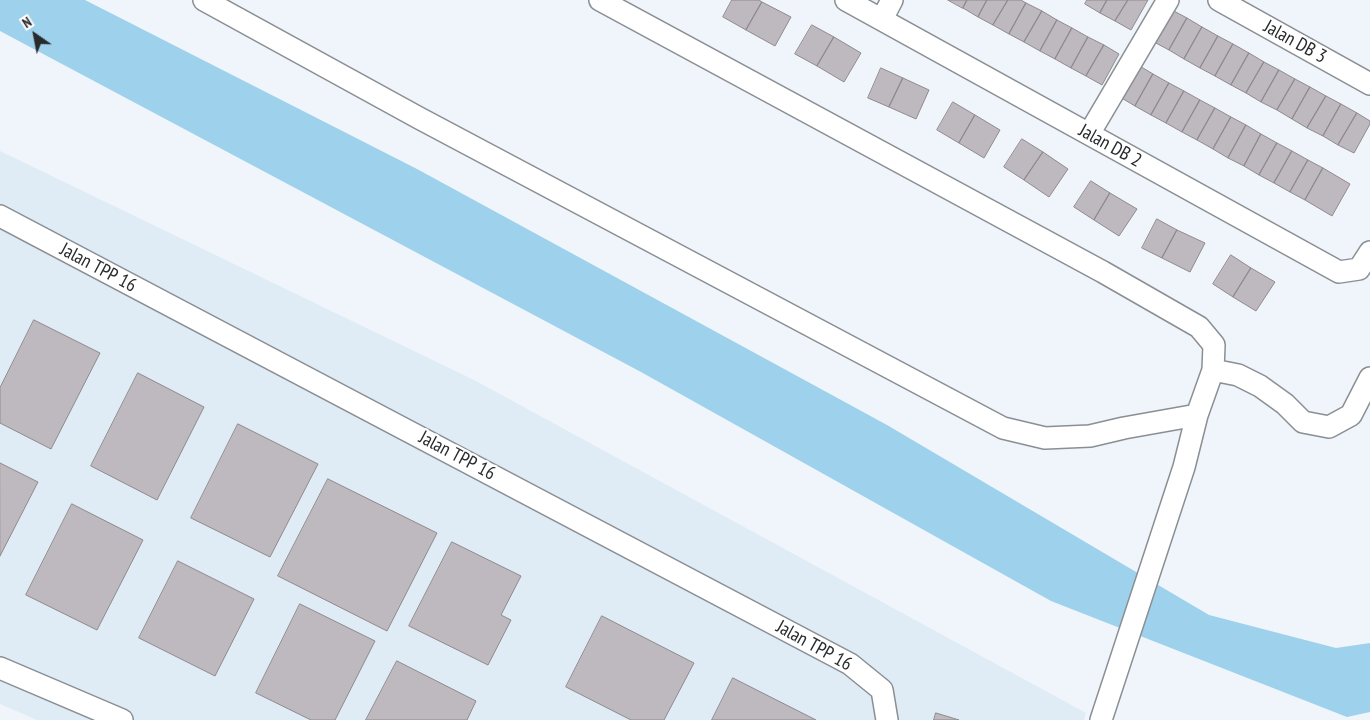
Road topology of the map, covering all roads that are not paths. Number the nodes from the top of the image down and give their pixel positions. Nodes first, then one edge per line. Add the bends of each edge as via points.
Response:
1 (204, 0) edge
2 (600, 0) edge
3 (846, 0) edge
4 (892, 0) edge
5 (1168, 0) edge
6 (1219, 0) edge
7 (882, 20) junction
8 (1370, 84) edge
9 (1089, 134) junction
10 (0, 216) edge
11 (1370, 252) edge
12 (1213, 370) junction
13 (1370, 378) edge
14 (1197, 414) junction
15 (0, 668) edge
16 (122, 720) edge
17 (887, 720) edge
18 (1101, 720) edge

1 - 14 street via 1003,428 1044,438 1090,436
2 - 12 street via 1199,327 1214,345
3 - 7 street, Jalan DB 2
4 - 7 street
5 - 9 street
6 - 8 street, Jalan DB 3
7 - 9 street, Jalan DB 2
9 - 11 street, Jalan DB 2 via 1339,272 1358,268
10 - 17 street, Jalan TPP 16 via 850,664 882,690
12 - 13 street via 1238,375 1285,404 1303,422 1330,428 1351,415
12 - 14 street
14 - 18 street via 1184,467
15 - 16 street

